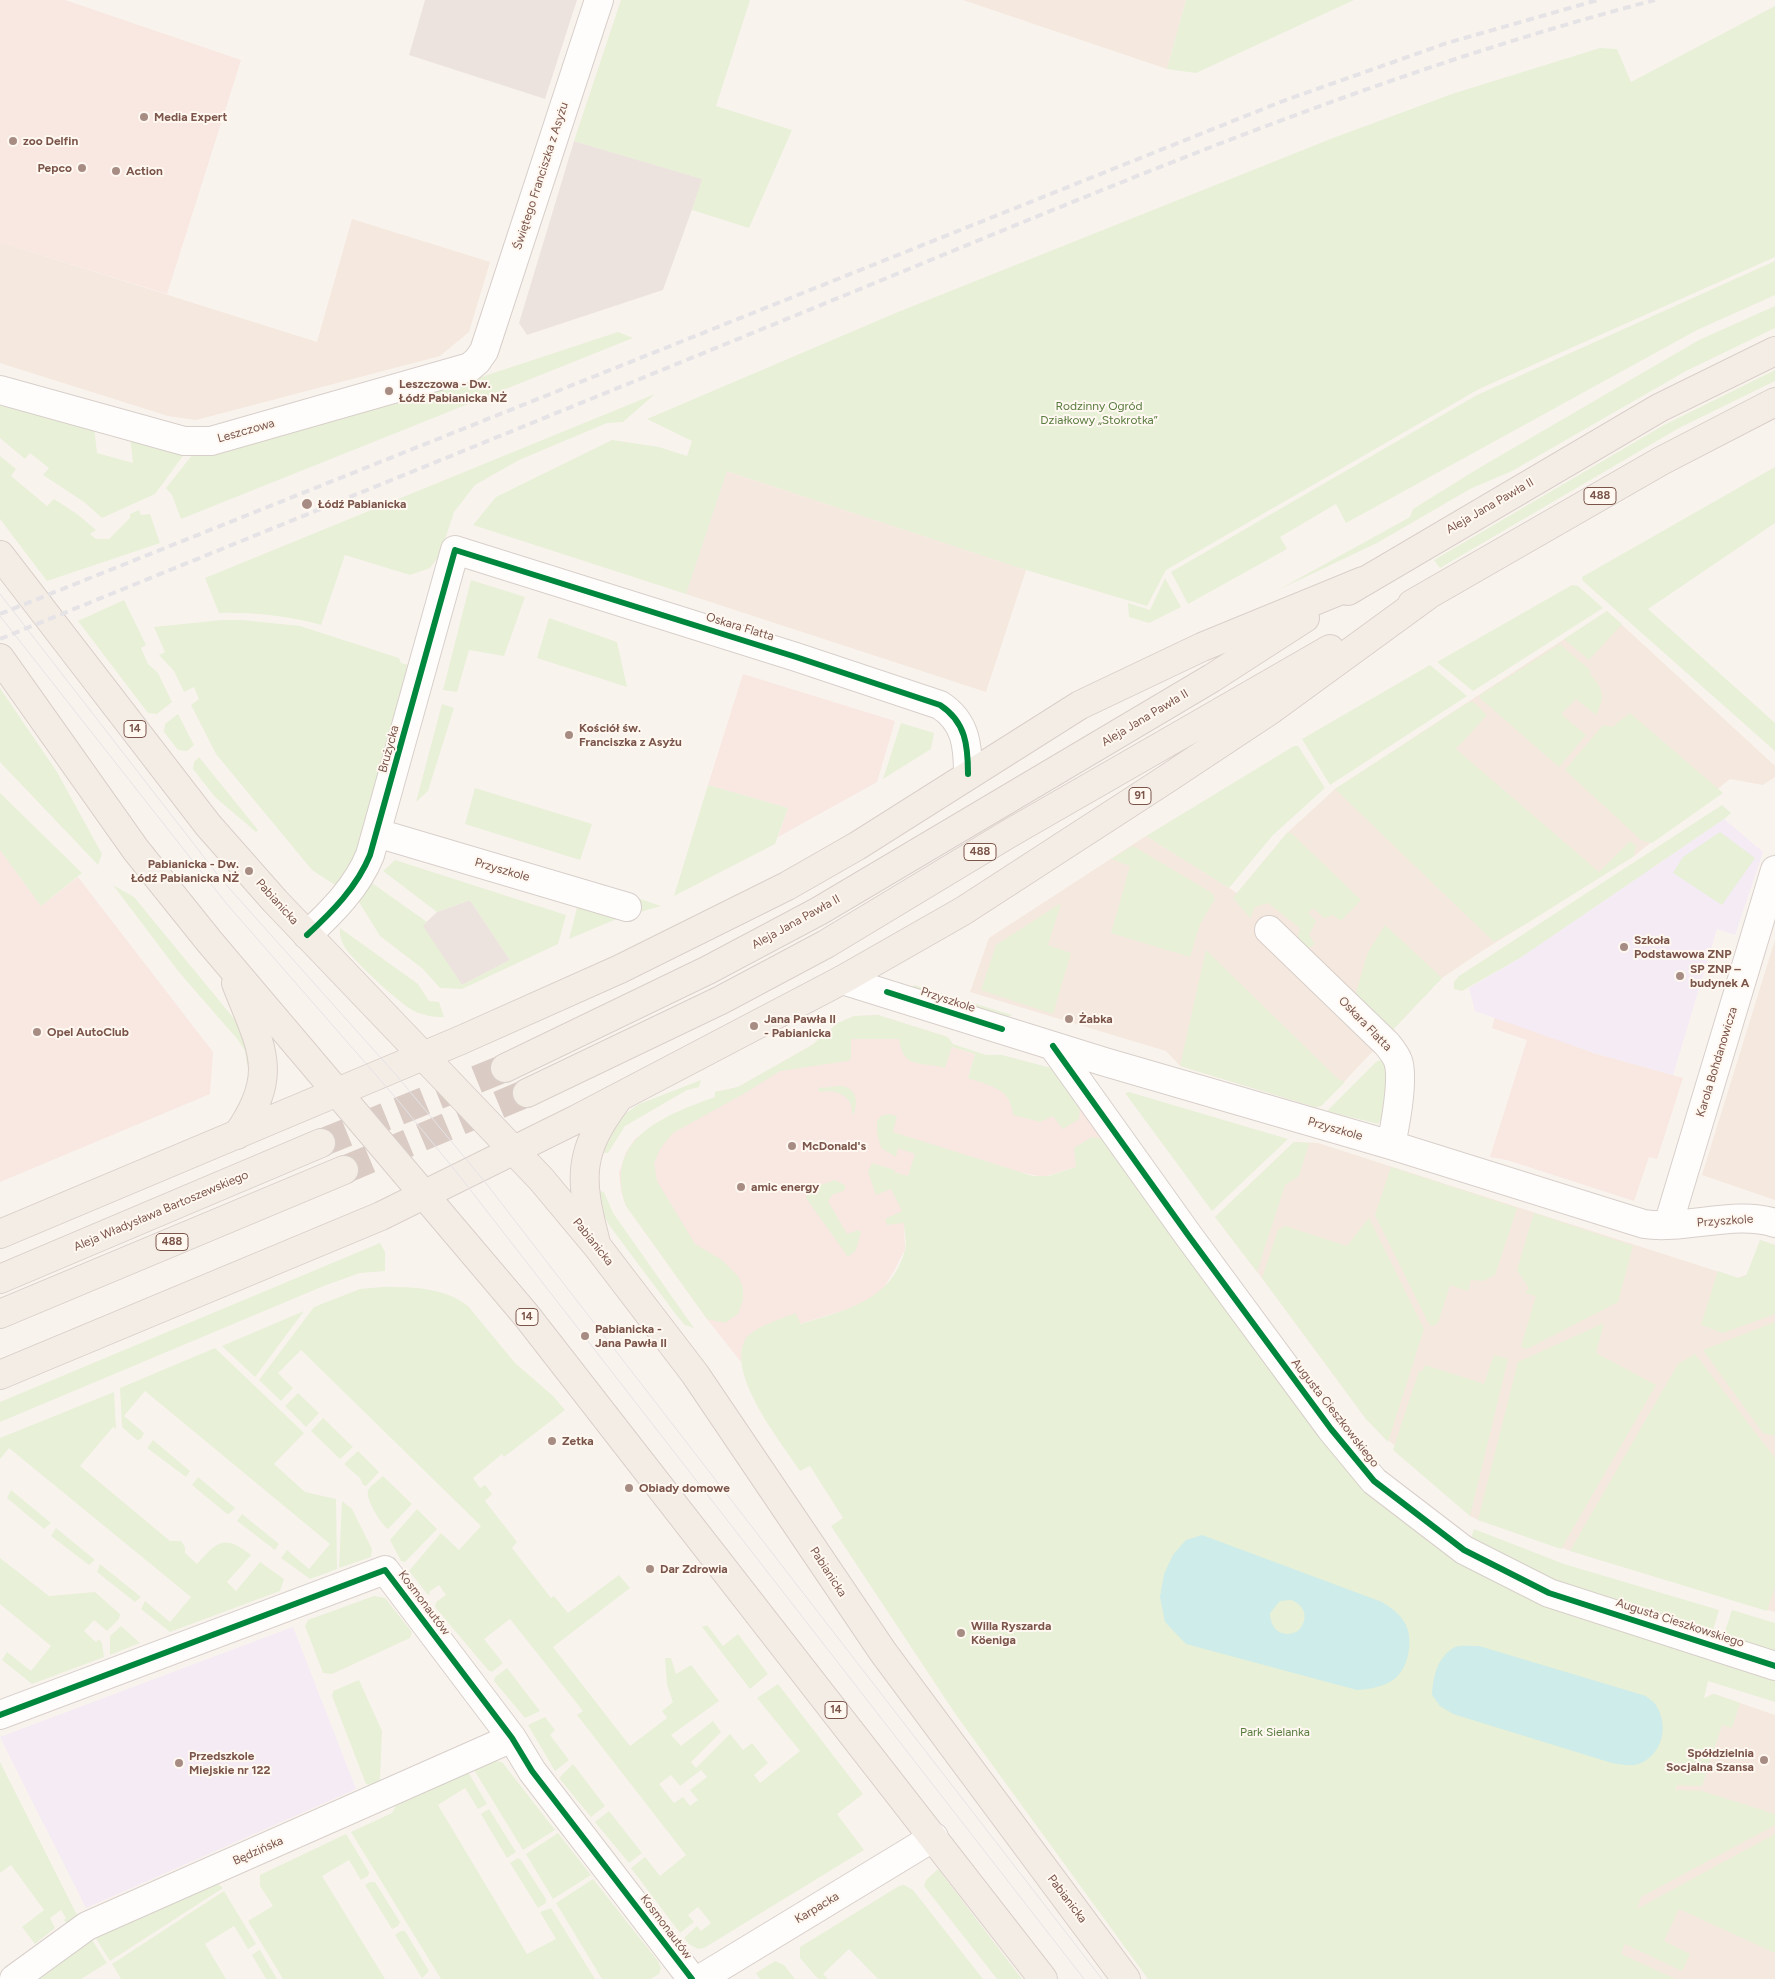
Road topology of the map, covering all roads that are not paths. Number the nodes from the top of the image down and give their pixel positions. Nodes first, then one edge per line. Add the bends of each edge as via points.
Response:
1 (599, 0) edge
2 (1775, 350) edge
3 (484, 351) joint
4 (0, 390) edge
5 (1775, 402) edge
6 (455, 550) joint
7 (0, 555) edge
8 (1363, 581) junction
9 (1426, 596) junction
10 (0, 658) edge
11 (968, 774) junction
12 (377, 833) junction
13 (1775, 870) edge
14 (626, 907) dead end
15 (1269, 930) dead end
16 (308, 936) junction
17 (228, 963) junction
18 (842, 980) junction
19 (1053, 1046) junction
20 (423, 1056) junction
21 (505, 1068) tunnel mouth
22 (338, 1092) junction
23 (526, 1093) tunnel mouth
24 (619, 1097) junction
25 (237, 1135) junction
26 (321, 1143) tunnel mouth
27 (1391, 1145) junction
28 (514, 1150) junction
29 (344, 1170) tunnel mouth
30 (424, 1195) junction
31 (1775, 1223) edge
32 (1668, 1225) junction
33 (0, 1234) edge
34 (597, 1246) junction
35 (0, 1279) edge
36 (0, 1314) edge
37 (0, 1375) edge
38 (1775, 1666) edge
39 (0, 1715) edge
40 (512, 1738) junction
41 (934, 1837) junction
42 (14, 1979) edge
43 (692, 1979) edge
44 (700, 1979) edge
45 (1043, 1979) edge
46 (1126, 1979) edge

1 - 3 street, Świętego Franciszka z Asyżu
2 - 8 main road, Aleja Jana Pawła II / 488 via 1658,408
3 - 4 street, Leszczowa via 478,361 459,372 197,443
5 - 9 main road, 488 via 1661,461
6 - 11 street, Oskara Flatta via 814,662 940,705 950,712 964,733 968,745
6 - 12 street, Brużycka
7 - 16 main road, Pabianicka / 14 via 208,825
8 - 11 main road via 1202,646 1098,696
8 - 21 main road, Aleja Jana Pawła II / 488 via 1212,678 818,911
9 - 18 main road, 91 via 1272,709 1165,780 962,910
9 - 23 main road, 488 via 1252,692 826,944 713,1004
10 - 17 main road, 14 via 136,850
11 - 20 main road via 857,846 787,886 620,969
12 - 14 street, Przyszkole
12 - 16 street, Brużycka via 362,873
13 - 32 street, Karola Bohdanowicza
15 - 27 street, Oskara Flatta via 1387,1044 1398,1060 1396,1120
16 - 20 main road, Pabianicka / 14
17 - 22 main road, 14
17 - 25 main road via 256,1032 264,1064 260,1094
18 - 19 street, Przyszkole
18 - 24 main road
19 - 27 street, Przyszkole
19 - 38 street, Augusta Cieszkowskiego via 1188,1236 1331,1429 1374,1480 1464,1550 1549,1593
20 - 22 main road
20 - 28 main road, Pabianicka / 14
22 - 25 main road
22 - 30 main road, 14
24 - 28 main road
24 - 34 main road via 602,1120 586,1158 585,1193
25 - 33 main road
26 - 35 main road, Aleja Władysława Bartoszewskiego / 488
27 - 32 street, Przyszkole via 1644,1224
28 - 30 main road
28 - 34 main road, Pabianicka / 14
29 - 36 main road, 488
30 - 37 main road via 381,1216
30 - 41 main road, 14 via 532,1323
31 - 32 street, Przyszkole via 1755,1218
34 - 46 main road, Pabianicka / 14 via 695,1374 882,1652
39 - 40 street, Kosmonautów via 385,1570
40 - 42 street, Będzińska via 87,1926
40 - 43 street, Kosmonautów via 532,1771
41 - 44 street, Karpacka
41 - 45 main road, 14

